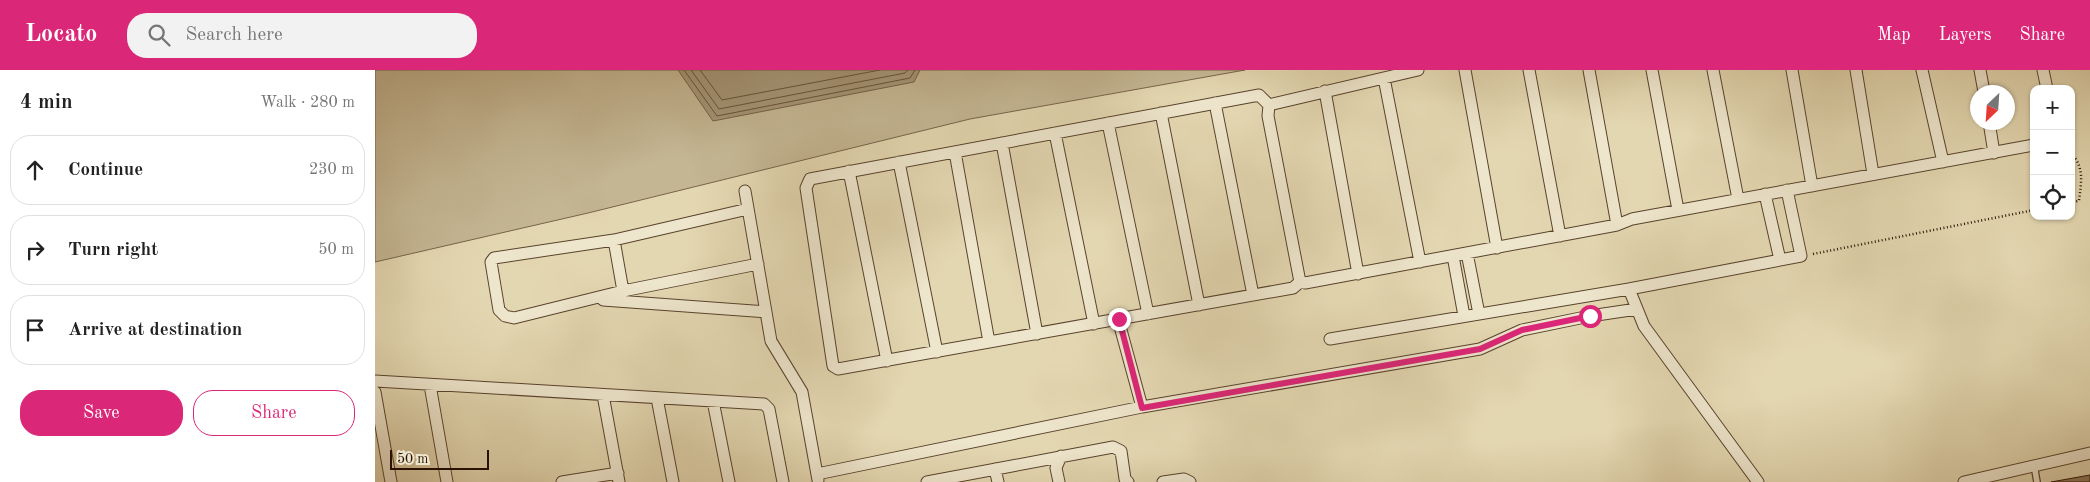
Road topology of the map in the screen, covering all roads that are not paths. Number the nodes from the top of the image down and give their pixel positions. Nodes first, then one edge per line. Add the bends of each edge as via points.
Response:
1 (1418, 70) edge
2 (1465, 70) edge
3 (1529, 70) edge
4 (1589, 70) edge
5 (1652, 70) edge
6 (1713, 70) edge
7 (1792, 70) edge
8 (1856, 70) edge
9 (1922, 70) edge
10 (1980, 70) edge
11 (2043, 70) edge
12 (1383, 78) junction
13 (1983, 85) edge
14 (2046, 85) edge
15 (1325, 91) junction
16 (1215, 103) junction
17 (1269, 106) junction
18 (1161, 113) junction
19 (1109, 123) junction
20 (1990, 130) edge
21 (1055, 133) junction
22 (1002, 143) junction
23 (2030, 146) edge
24 (955, 152) junction
25 (1994, 152) junction
26 (899, 162) junction
27 (1943, 162) junction
28 (849, 171) junction
29 (1873, 174) junction
30 (1812, 186) junction
31 (1787, 190) junction
32 (745, 191) dead end
33 (1765, 194) junction
34 (1738, 199) junction
35 (748, 209) junction
36 (1678, 210) junction
37 (1617, 224) junction
38 (1559, 236) junction
39 (614, 240) junction
40 (1497, 248) junction
41 (1467, 253) junction
42 (1453, 256) junction
43 (1781, 260) junction
44 (1420, 262) junction
45 (758, 264) junction
46 (1358, 274) junction
47 (1300, 282) junction
48 (1629, 289) junction
49 (623, 291) junction
50 (1253, 295) junction
51 (596, 299) junction
52 (1199, 305) junction
53 (1637, 309) junction
54 (766, 312) junction
55 (1148, 314) junction
56 (1479, 314) junction
57 (1464, 316) junction
58 (1119, 319) junction
59 (1094, 324) junction
60 (1037, 334) junction
61 (1330, 338) dead end
62 (989, 342) junction
63 (937, 352) junction
64 (887, 361) junction
65 (375, 382) edge
66 (430, 384) junction
67 (375, 392) edge
68 (603, 395) junction
69 (657, 398) junction
70 (713, 401) junction
71 (1142, 408) junction
72 (2090, 453) edge
73 (1061, 456) junction
74 (2034, 465) junction
75 (995, 469) junction
76 (619, 477) edge
77 (817, 478) edge
78 (951, 480) edge
79 (391, 482) edge
80 (447, 482) edge
81 (562, 482) edge
82 (673, 482) edge
83 (729, 482) edge
84 (783, 482) edge
85 (927, 482) edge
86 (998, 482) edge
87 (1059, 482) edge
88 (1128, 482) edge
89 (1163, 482) edge
90 (1190, 482) edge
91 (1757, 482) edge
92 (1964, 482) edge
93 (2037, 482) edge

1 - 12 street
2 - 40 street
3 - 38 street
4 - 37 street
5 - 36 street
6 - 34 street
7 - 30 street
8 - 29 street
9 - 27 street
10 - 13 street
11 - 14 street
12 - 15 street
12 - 44 street
15 - 17 street
15 - 46 street
16 - 17 street via 1259,95
16 - 18 street
16 - 50 street
17 - 47 street via 1268,116
18 - 19 street
18 - 52 street
19 - 21 street
19 - 55 street
20 - 25 street
21 - 22 street
21 - 59 street
22 - 24 street
22 - 60 street
23 - 25 street
24 - 26 street
24 - 62 street
25 - 27 street
26 - 28 street
26 - 63 street
27 - 29 street
28 - 64 street
28 - 64 street via 810,179 806,188 833,366 838,369
29 - 30 street
30 - 31 street
31 - 33 street
31 - 43 street via 1801,256
32 - 35 street
33 - 34 street
33 - 43 street
34 - 36 street
35 - 39 street
35 - 45 street
36 - 37 street
37 - 38 street
38 - 40 street
39 - 49 street
39 - 51 street via 491,260 499,310 505,316 514,318
40 - 41 street
41 - 42 street
41 - 56 street
42 - 44 street
42 - 57 street
43 - 48 street
44 - 46 street
45 - 49 street
45 - 54 street
46 - 47 street
47 - 50 street via 1293,288
48 - 53 street
48 - 56 street
49 - 51 street
50 - 52 street
51 - 54 street
52 - 55 street
53 - 71 street via 1522,330 1480,349
53 - 91 street via 1644,326
54 - 77 street via 771,341 802,392
55 - 58 street
56 - 57 street
57 - 61 street
58 - 59 street
58 - 71 street
59 - 60 street
60 - 62 street
62 - 63 street
63 - 64 street
65 - 66 street
66 - 68 street
66 - 80 street
67 - 79 street
68 - 69 street
68 - 76 street
69 - 70 street
69 - 82 street
70 - 83 street
70 - 84 street via 764,404 769,409
71 - 77 street
72 - 74 street
73 - 75 street
73 - 87 street via 1056,468
73 - 88 street via 1117,448 1121,451
74 - 92 street
74 - 93 lane
75 - 78 street
75 - 86 street
76 - 81 street
78 - 85 street
89 - 90 street

